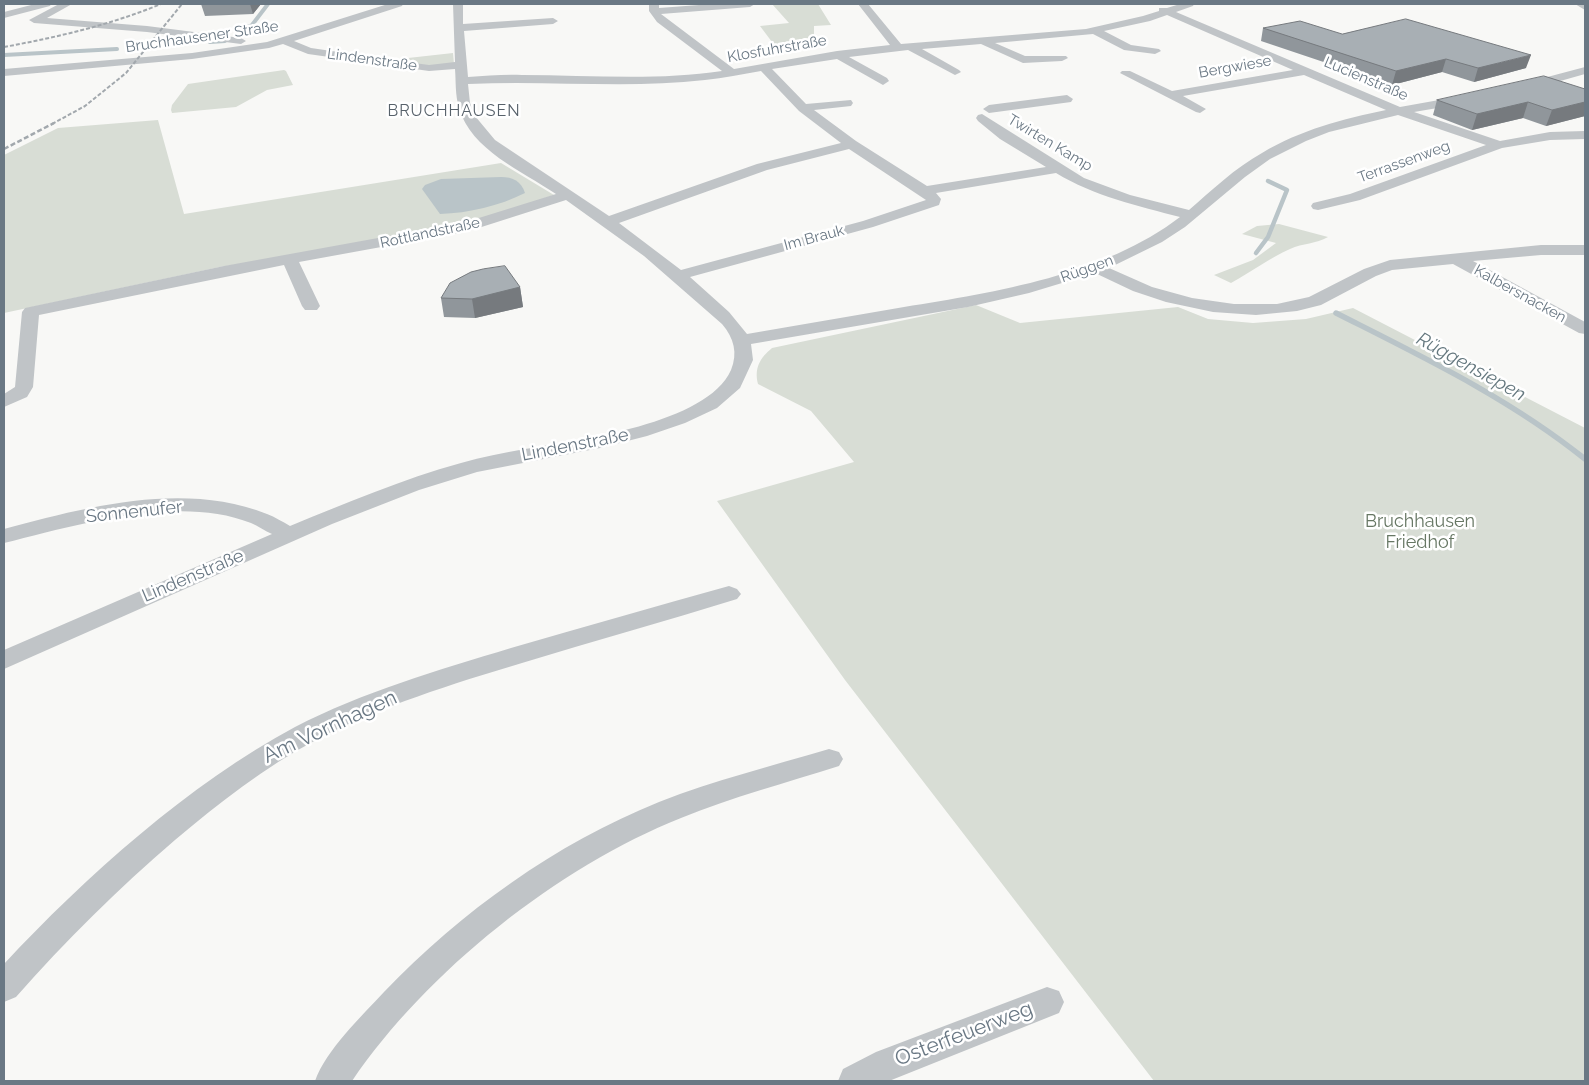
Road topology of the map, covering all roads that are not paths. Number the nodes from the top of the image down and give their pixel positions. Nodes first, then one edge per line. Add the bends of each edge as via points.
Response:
1 (46, 4) edge
2 (67, 4) edge
3 (398, 4) edge
4 (458, 4) edge
5 (750, 4) edge
6 (863, 4) edge
7 (1189, 4) edge
8 (1580, 4) edge
9 (1152, 6) dead end
10 (1585, 6) edge
11 (654, 8) edge
12 (1169, 12) junction
13 (4, 15) edge
14 (553, 21) dead end
15 (458, 28) junction
16 (1096, 30) junction
17 (286, 41) junction
18 (983, 42) junction
19 (269, 45) junction
20 (903, 47) junction
21 (1155, 50) dead end
22 (837, 54) junction
23 (1062, 58) dead end
24 (460, 65) junction
25 (764, 68) junction
26 (1585, 70) edge
27 (1305, 71) junction
28 (955, 72) dead end
29 (4, 73) edge
30 (733, 73) junction
31 (1126, 73) dead end
32 (883, 81) dead end
33 (462, 82) junction
34 (1537, 84) junction
35 (1509, 91) edge
36 (1561, 92) edge
37 (1170, 95) junction
38 (1483, 96) edge
39 (1067, 99) dead end
40 (847, 103) dead end
41 (803, 108) junction
42 (1200, 109) dead end
43 (1399, 111) junction
44 (1585, 135) edge
45 (850, 144) junction
46 (1499, 144) junction
47 (1057, 169) junction
48 (925, 191) junction
49 (567, 195) junction
50 (1318, 206) dead end
51 (1191, 215) junction
52 (609, 221) junction
53 (1585, 250) edge
54 (1455, 258) junction
55 (290, 260) junction
56 (1095, 267) junction
57 (678, 275) junction
58 (311, 306) dead end
59 (1585, 329) edge
60 (742, 340) junction
61 (4, 401) edge
62 (290, 535) junction
63 (4, 536) edge
64 (729, 594) dead end
65 (4, 660) edge
66 (830, 759) dead end
67 (4, 987) edge
68 (1047, 1002) dead end
69 (332, 1081) edge
70 (855, 1081) edge

1 - 13 street
2 - 19 street via 34,20 147,29
3 - 17 street, Bruchhausener Straße via 360,11
4 - 15 street
5 - 11 street
6 - 20 street
7 - 12 street, Klosfuhrstraße
8 - 10 street
9 - 12 street, Lucienstraße
11 - 30 street via 667,25
12 - 16 street, Klosfuhrstraße
12 - 27 street, Lucienstraße
14 - 15 street
15 - 24 street
16 - 18 street, Klosfuhrstraße
16 - 21 street via 1128,48
17 - 19 street, Bruchhausener Straße
17 - 24 street, Lindenstraße via 308,51 414,66
18 - 20 street, Klosfuhrstraße
18 - 23 street via 1023,60
19 - 29 street, Bruchhausener Straße via 192,56
20 - 22 street, Klosfuhrstraße
20 - 28 street
22 - 25 street, Klosfuhrstraße
22 - 32 street
24 - 33 street
25 - 30 street, Klosfuhrstraße
25 - 41 street
26 - 34 street
27 - 37 street, Bergwiese
27 - 43 street, Lucienstraße
30 - 33 street, Klosfuhrstraße via 653,80 548,77
31 - 37 street, Bergwiese
33 - 49 street via 466,114 480,134 495,148
34 - 35 street
34 - 36 street
37 - 42 street, Bergwiese
38 - 43 street, Rüggen
39 - 47 street, Twirten Kamp via 979,113 1005,136
40 - 41 street
41 - 45 street
43 - 46 street, Lucienstraße
43 - 51 street, Rüggen via 1327,130 1280,148 1238,174
44 - 46 street, Lucienstraße via 1550,136
45 - 48 street
45 - 52 street via 762,166
46 - 50 street, Terrassenweg via 1355,197
47 - 48 street
47 - 51 street, Twirten Kamp via 1109,193
48 - 57 street, Im Brauk via 934,199 929,205
49 - 52 street
49 - 55 street, Rottlandstraße via 468,226
51 - 56 street, Rüggen via 1140,247
52 - 57 street
53 - 54 street, Kalbersnacken via 1541,250
54 - 56 street, Kalbersnacken via 1378,268 1314,301 1265,309 1216,307 1181,301 1145,290
54 - 59 street, Kalbersnacken
55 - 58 street
55 - 61 street, Rottlandstraße via 31,312 24,387 20,393
56 - 60 street, Rüggen via 1004,295
57 - 60 street via 722,315
60 - 62 street, Lindenstraße via 744,360 738,379 718,398 688,416 622,436 464,468
62 - 63 street, Sonnenufer via 253,515 194,506 118,510
62 - 65 street, Lindenstraße
64 - 67 street, Am Vornhagen via 561,641 427,684 286,744 230,781 121,869 74,912
66 - 69 street via 709,795 590,848 543,876 475,927 412,986
68 - 70 street, Osterfeuerweg via 896,1060

